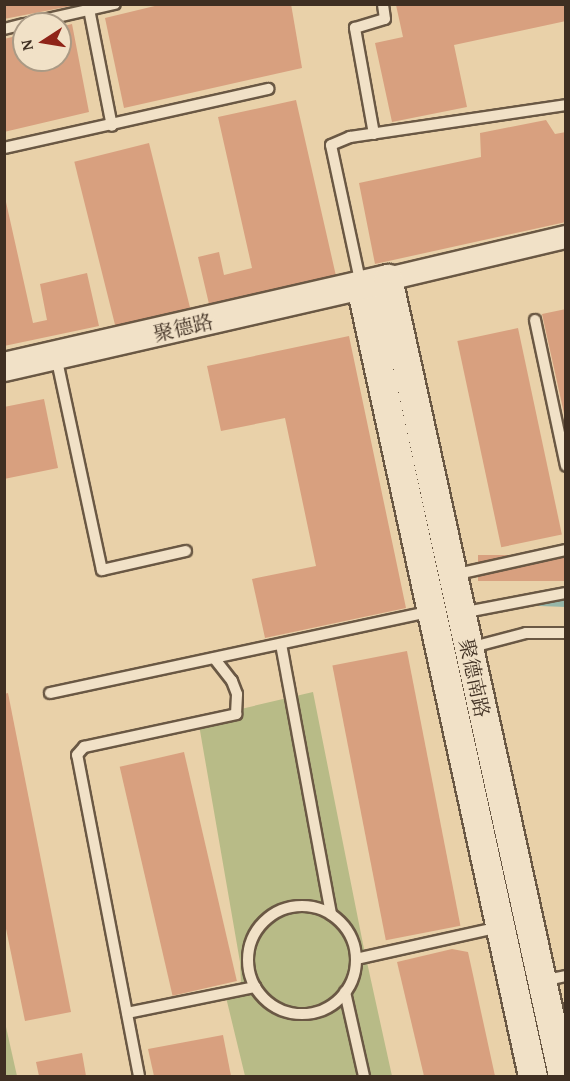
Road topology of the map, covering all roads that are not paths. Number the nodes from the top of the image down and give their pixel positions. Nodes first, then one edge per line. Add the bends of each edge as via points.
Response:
1 (115, 4) edge
2 (383, 4) edge
3 (88, 7) edge
4 (69, 12) edge
5 (268, 89) dead end
6 (566, 105) edge
7 (112, 126) junction
8 (374, 134) junction
9 (4, 148) edge
10 (566, 237) edge
11 (374, 282) junction
12 (535, 320) dead end
13 (56, 356) junction
14 (4, 367) edge
15 (566, 466) edge
16 (566, 550) edge
17 (186, 551) dead end
18 (453, 575) junction
19 (566, 593) edge
20 (432, 610) junction
21 (461, 613) junction
22 (566, 633) edge
23 (281, 644) junction
24 (468, 648) junction
25 (214, 658) junction
26 (50, 693) dead end
27 (331, 914) junction
28 (500, 927) junction
29 (356, 959) junction
30 (554, 978) edge
31 (255, 987) junction
32 (345, 992) junction
33 (127, 1013) junction
34 (139, 1077) edge
35 (364, 1077) edge
36 (533, 1077) edge
37 (563, 1077) edge

1 - 3 lane
2 - 8 lane via 385,19 355,28
3 - 4 lane
3 - 7 lane
5 - 7 lane
6 - 8 lane
7 - 9 lane
8 - 11 lane via 339,139 331,145
10 - 11 street, 聚德路
11 - 13 street, 聚德路
11 - 18 street, 聚德南路
11 - 20 street, 聚德南路
12 - 15 lane
13 - 14 street, 聚德路
13 - 17 lane via 102,570
16 - 18 lane
18 - 21 street, 聚德南路
19 - 21 lane
20 - 23 lane
20 - 28 street, 聚德南路
21 - 24 street, 聚德南路
22 - 24 lane via 526,633
23 - 25 lane
23 - 27 lane
24 - 30 street, 聚德南路
25 - 26 lane
25 - 33 lane via 232,681 237,694 236,714 84,747 77,755
27 - 29 lane via 344,926
27 - 31 lane via 297,906 279,910 264,920 248,952
28 - 29 lane
28 - 36 street, 聚德南路
29 - 32 lane
30 - 37 street, 聚德南路
31 - 32 lane via 267,1001 299,1014 332,1005
31 - 33 lane
32 - 35 lane
33 - 34 lane

